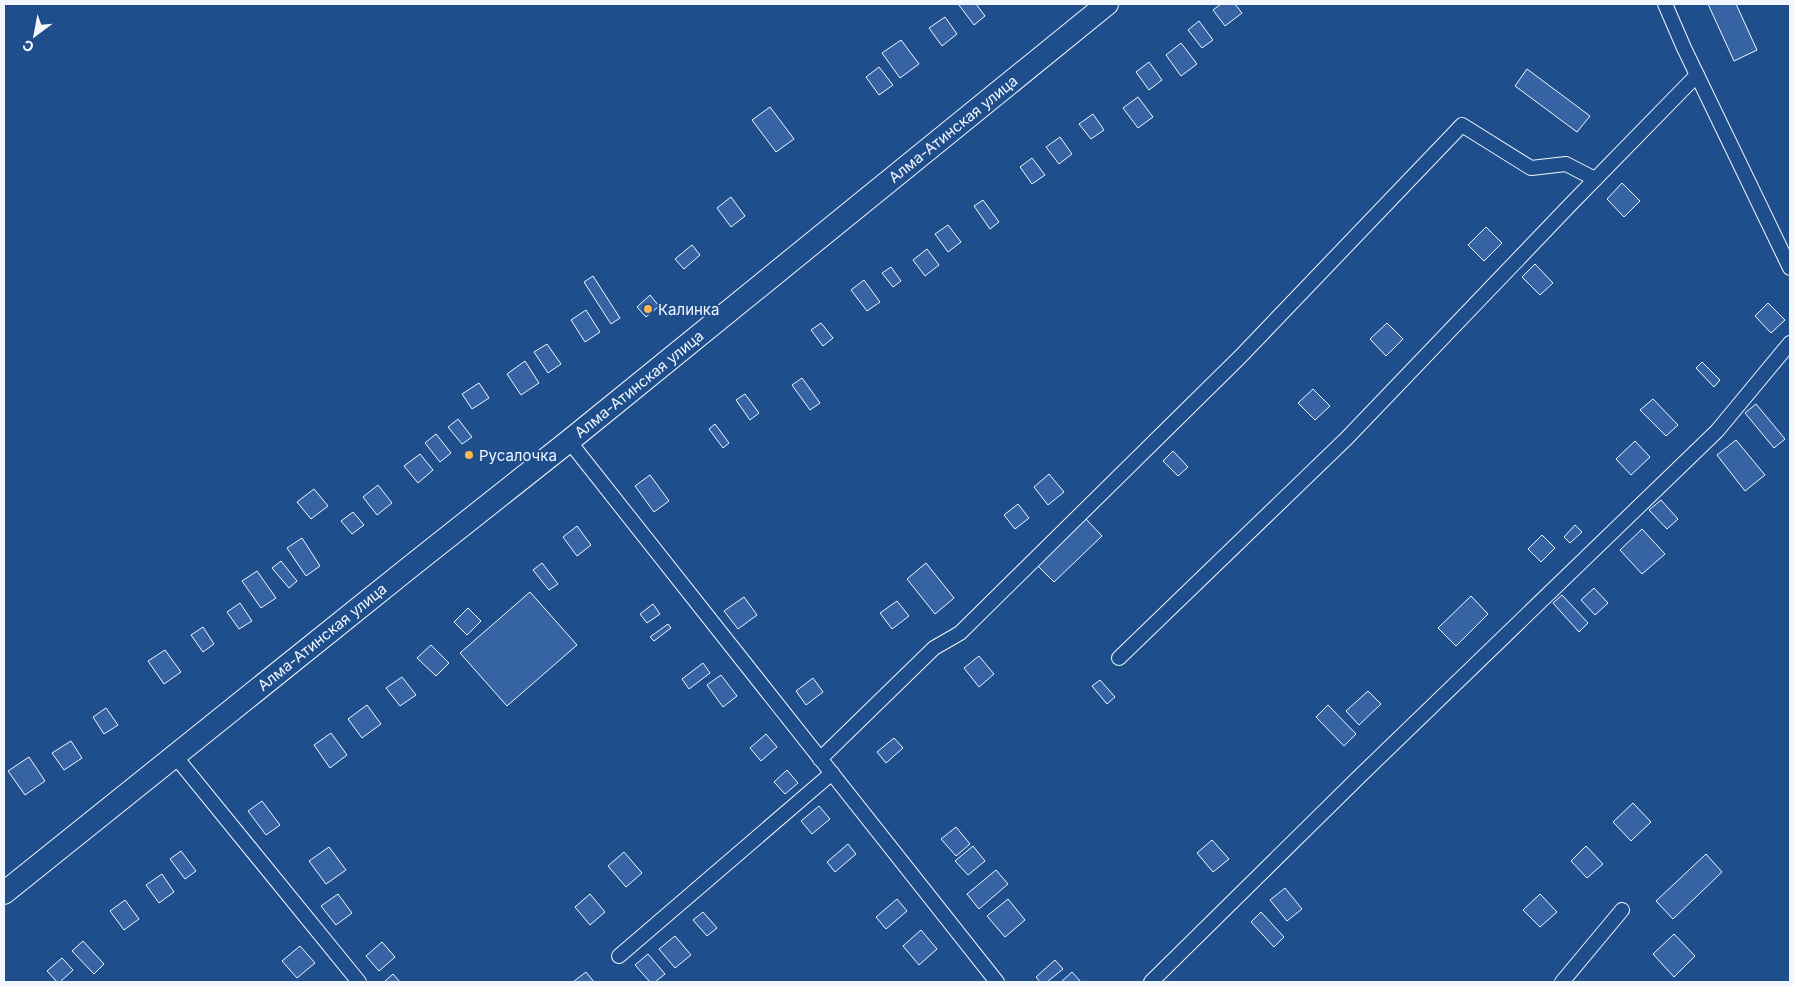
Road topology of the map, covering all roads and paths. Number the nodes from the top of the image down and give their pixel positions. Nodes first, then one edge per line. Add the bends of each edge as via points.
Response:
1 (1107, 4) edge
2 (1666, 4) edge
3 (1697, 75) junction
4 (1596, 179) junction
5 (1790, 268) edge
6 (1790, 343) edge
7 (569, 441) junction
8 (1119, 658) dead end
9 (175, 756) junction
10 (820, 759) junction
11 (832, 773) junction
12 (4, 893) edge
13 (1622, 910) dead end
14 (619, 956) dead end
15 (359, 982) edge
16 (997, 982) edge
17 (1151, 982) edge
18 (1562, 982) edge

1 - 7 highway, Алма-Атинская улица
2 - 3 street
3 - 4 street
3 - 5 street
4 - 8 street via 1347,438
4 - 10 street via 1566,164 1531,168 1462,125 1240,356 1101,494 960,633 934,648
6 - 17 street via 1718,431
7 - 9 highway, Алма-Атинская улица
7 - 10 street
9 - 12 highway, Алма-Атинская улица
9 - 15 street
10 - 11 street
11 - 14 street
11 - 16 street
13 - 18 street

